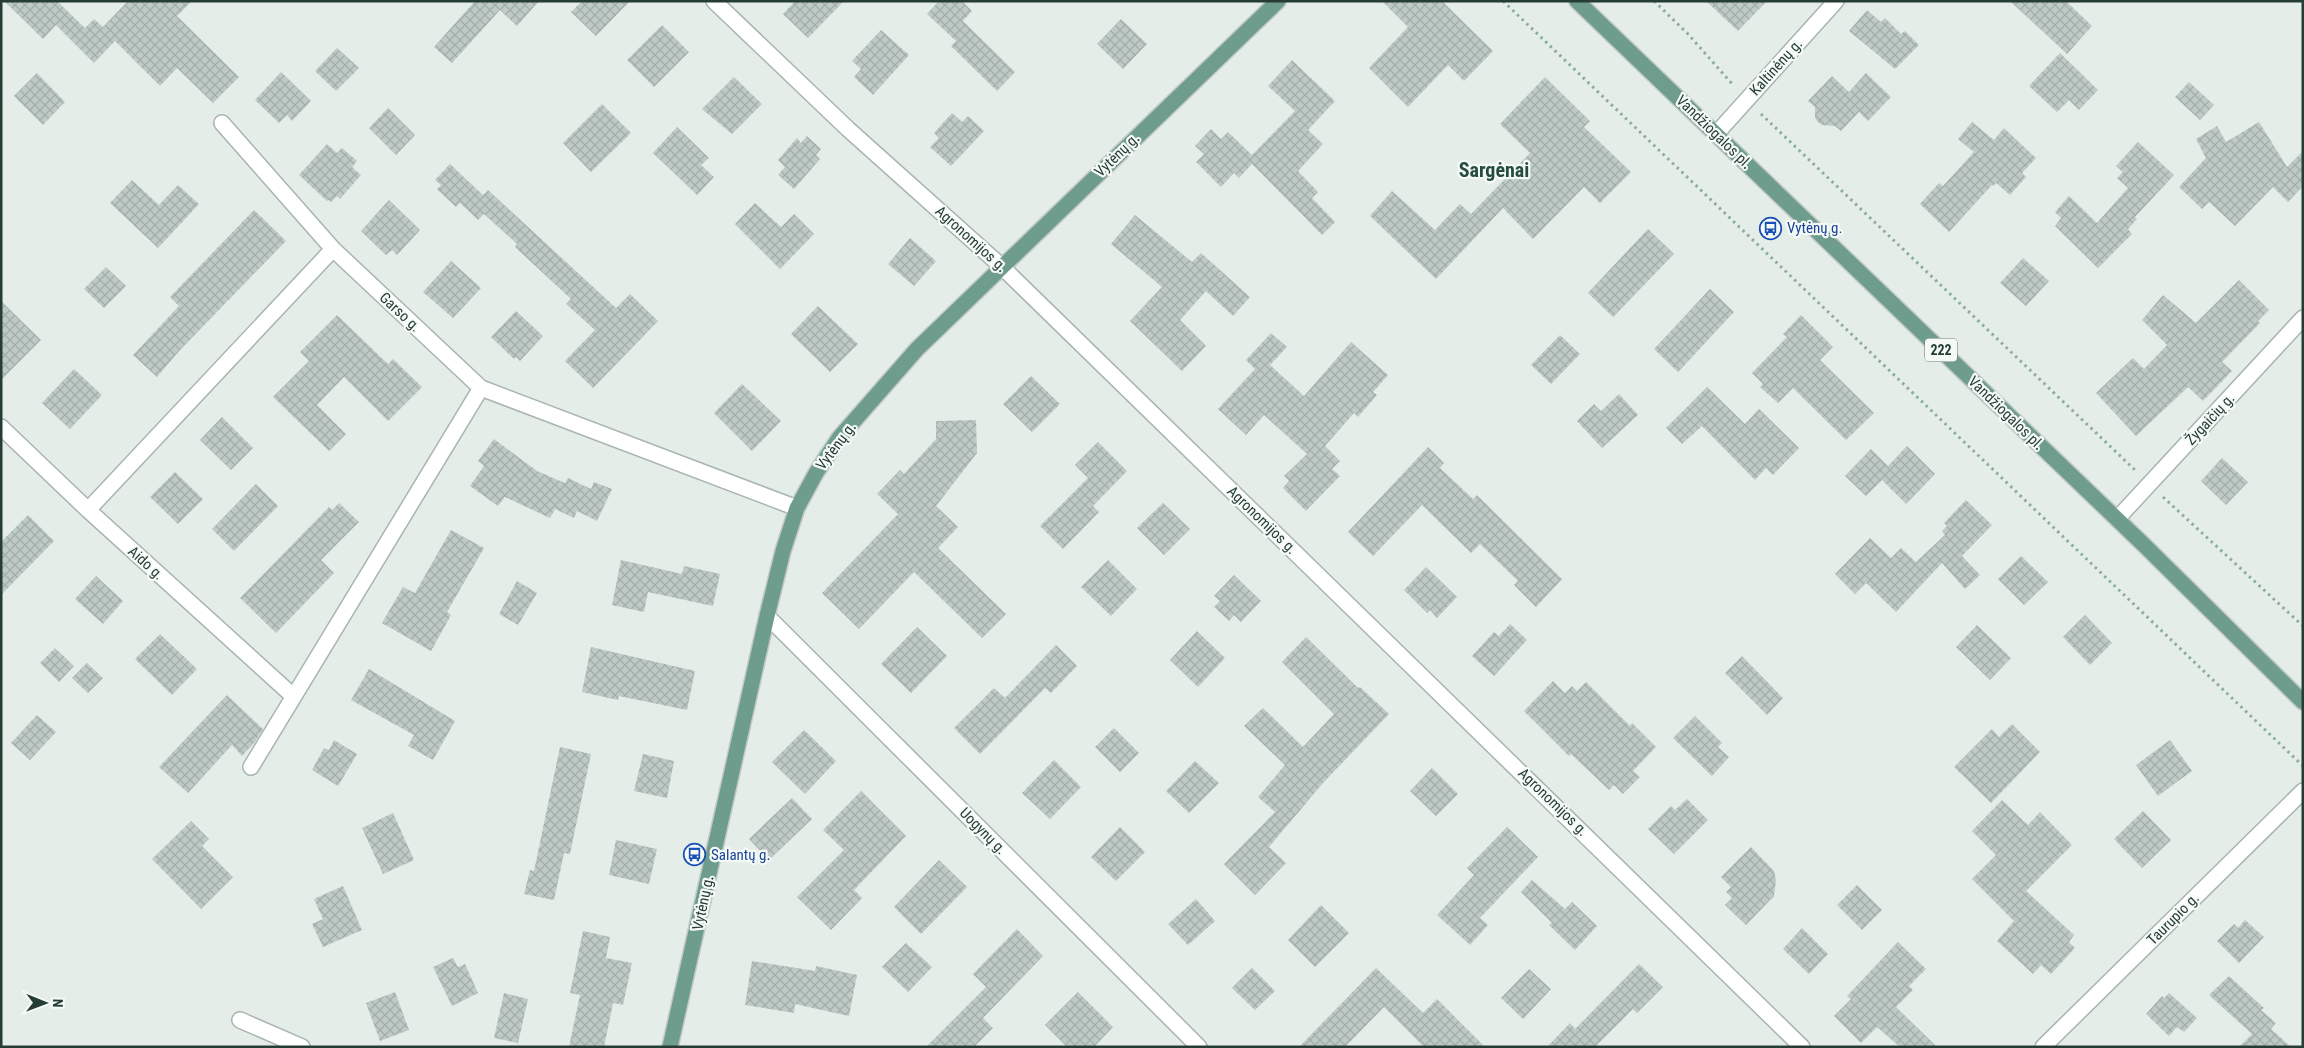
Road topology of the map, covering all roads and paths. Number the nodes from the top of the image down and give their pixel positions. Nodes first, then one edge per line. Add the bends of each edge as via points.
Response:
1 (714, 1) edge
2 (1278, 1) edge
3 (1503, 1) edge
4 (1577, 1) edge
5 (1654, 1) edge
6 (1836, 1) edge
7 (1746, 100) junction
8 (222, 123) dead end
9 (1716, 134) junction
10 (333, 249) junction
11 (1001, 266) junction
12 (2303, 318) edge
13 (481, 388) junction
14 (1, 427) edge
15 (2150, 484) junction
16 (797, 508) junction
17 (88, 510) junction
18 (2117, 519) junction
19 (767, 616) junction
20 (2303, 626) edge
21 (293, 696) junction
22 (2301, 696) edge
23 (2303, 766) edge
24 (251, 767) dead end
25 (2303, 791) edge
26 (240, 1020) dead end
27 (302, 1047) edge
28 (670, 1047) edge
29 (1199, 1047) edge
30 (1802, 1047) edge
31 (2043, 1047) edge

1 - 11 street, Agronomijos g. via 848,129
2 - 11 main road, Vytėnų g.
3 - 23 path
4 - 9 main road, Vandžiogalos pl. / 222
5 - 7 path
6 - 7 street, Kaltinėnų g.
7 - 9 street, Kaltinėnų g.
7 - 15 path
8 - 10 street, Garso g.
9 - 18 main road, Vandžiogalos pl. / 222
10 - 13 street, Garso g.
10 - 17 street
11 - 16 main road, Vytėnų g. via 918,349 839,438
11 - 30 street, Agronomijos g.
12 - 15 street, Žygaičių g.
13 - 16 street, Garso g.
13 - 21 street
14 - 17 street, Aido g.
15 - 18 street, Žygaičių g.
15 - 20 path
16 - 19 main road, Vytėnų g.
17 - 21 street, Aido g.
18 - 22 main road, Vandžiogalos pl. / 222
19 - 28 main road, Vytėnų g.
19 - 29 street, Uogynų g.
21 - 24 street
25 - 31 street, Taurupio g.
26 - 27 street

